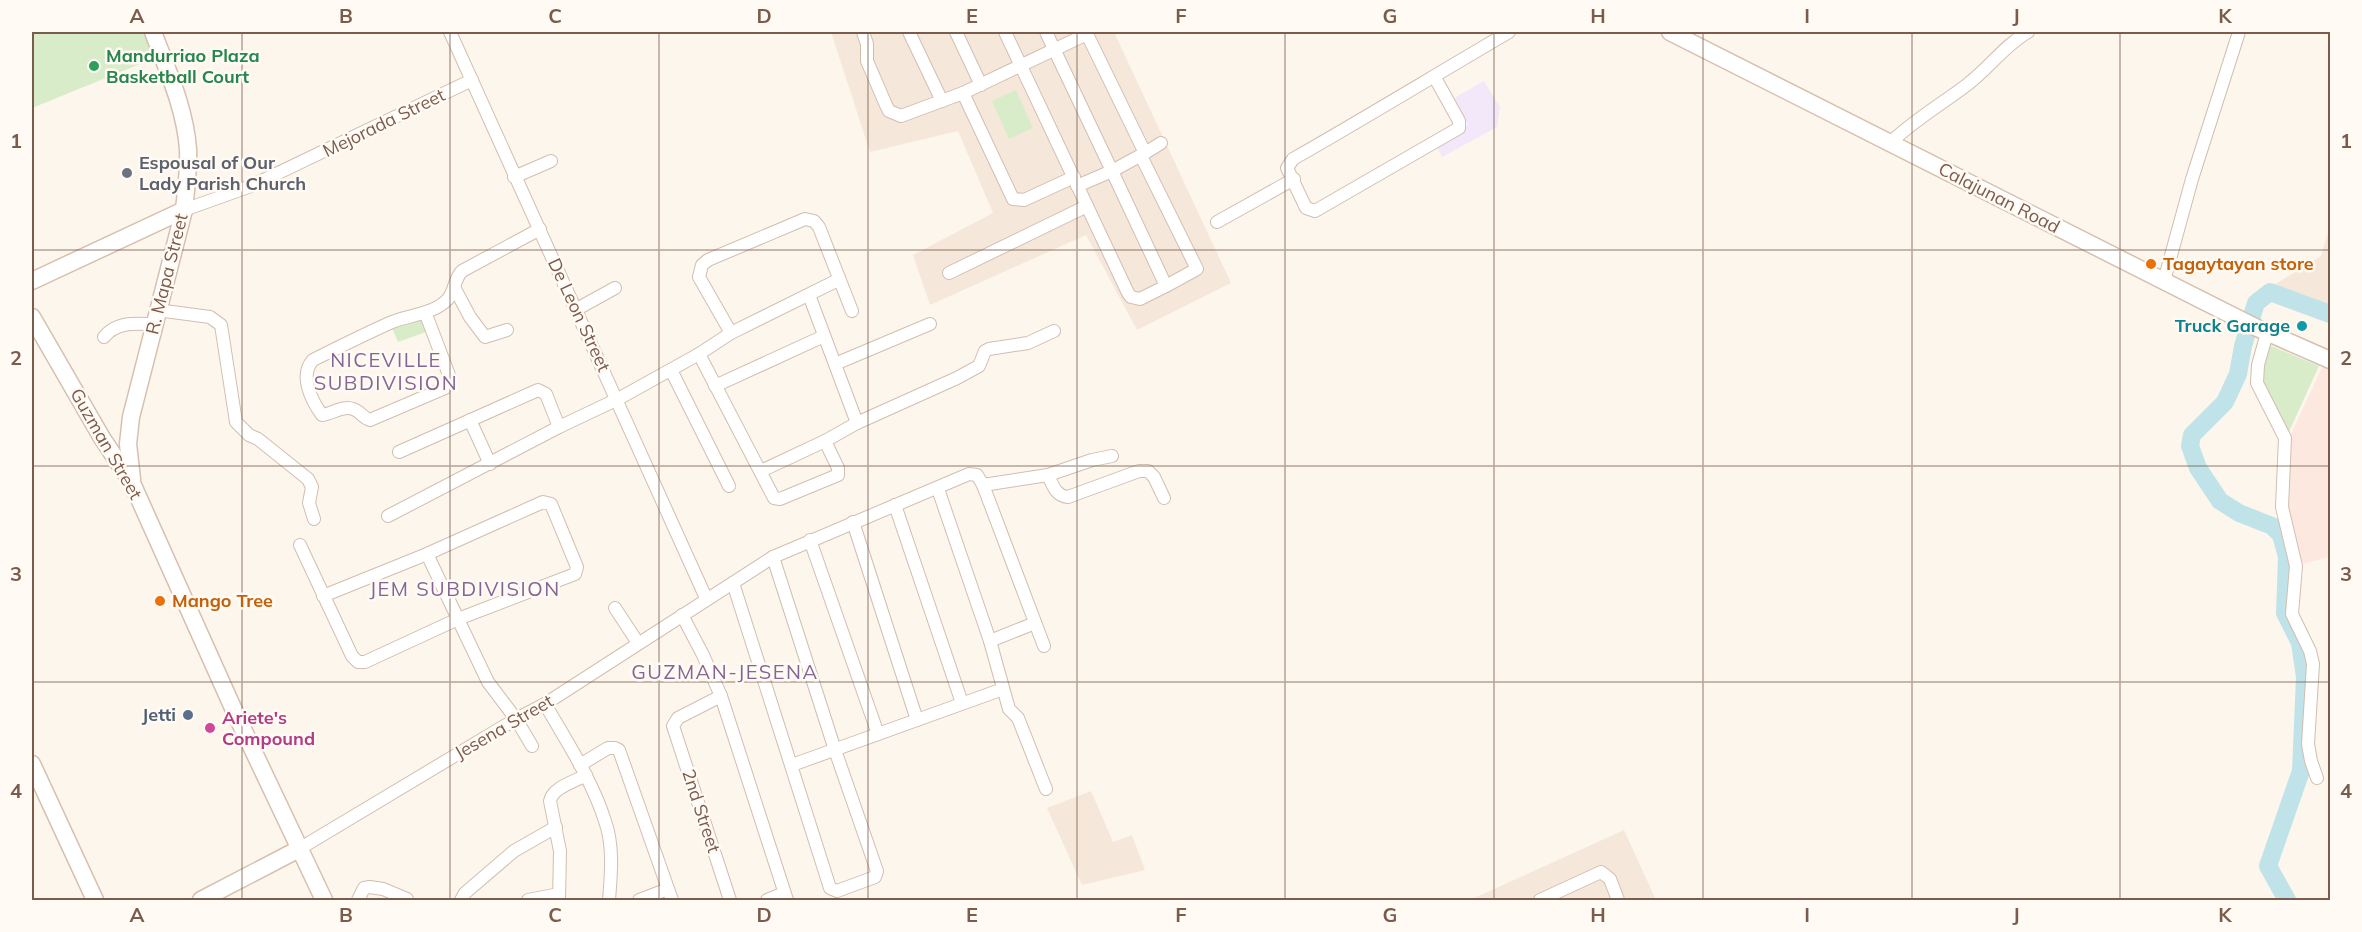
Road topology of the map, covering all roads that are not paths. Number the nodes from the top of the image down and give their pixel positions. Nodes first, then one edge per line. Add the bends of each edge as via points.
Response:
1 (153, 32) edge
2 (863, 32) edge
3 (909, 32) edge
4 (956, 32) edge
5 (1005, 32) edge
6 (1046, 32) edge
7 (1509, 32) edge
8 (1670, 32) edge
9 (2028, 32) edge
10 (2240, 32) edge
11 (455, 33) edge
12 (1087, 33) edge
13 (1055, 50) junction
14 (1022, 66) junction
15 (1434, 76) junction
16 (472, 80) junction
17 (981, 85) junction
18 (963, 93) junction
19 (942, 101) junction
20 (1161, 143) dead end
21 (1890, 143) junction
22 (1143, 154) junction
23 (551, 161) dead end
24 (1112, 171) junction
25 (514, 177) junction
26 (1294, 180) junction
27 (1075, 182) junction
28 (1087, 206) junction
29 (184, 210) junction
30 (1217, 222) dead end
31 (540, 229) junction
32 (948, 273) dead end
33 (838, 280) junction
34 (32, 281) edge
35 (2164, 281) junction
36 (1166, 286) junction
37 (454, 287) junction
38 (615, 288) dead end
39 (809, 295) junction
40 (577, 309) junction
41 (852, 311) dead end
42 (425, 312) junction
43 (32, 317) edge
44 (156, 317) junction
45 (930, 324) dead end
46 (507, 330) dead end
47 (2261, 330) junction
48 (1054, 331) dead end
49 (731, 333) junction
50 (824, 336) junction
51 (104, 337) dead end
52 (699, 354) junction
53 (2331, 360) edge
54 (835, 364) junction
55 (671, 370) junction
56 (715, 386) junction
57 (618, 399) junction
58 (470, 420) junction
59 (857, 423) junction
60 (559, 427) junction
61 (825, 441) junction
62 (399, 452) dead end
63 (1112, 456) dead end
64 (490, 464) junction
65 (761, 471) junction
66 (1048, 475) junction
67 (132, 483) junction
68 (983, 485) junction
69 (729, 486) dead end
70 (938, 489) junction
71 (1164, 498) dead end
72 (895, 505) junction
73 (388, 516) dead end
74 (314, 519) dead end
75 (853, 522) junction
76 (810, 540) junction
77 (300, 545) dead end
78 (427, 554) junction
79 (773, 557) junction
80 (733, 583) junction
81 (323, 596) junction
82 (706, 598) junction
83 (615, 608) dead end
84 (682, 615) junction
85 (458, 619) junction
86 (1035, 623) junction
87 (990, 641) junction
88 (638, 644) junction
89 (1044, 646) dead end
90 (1003, 689) junction
91 (721, 696) junction
92 (963, 703) junction
93 (545, 704) junction
94 (516, 719) junction
95 (917, 720) junction
96 (878, 734) junction
97 (532, 746) dead end
98 (835, 750) junction
99 (32, 764) edge
100 (792, 765) junction
101 (583, 770) junction
102 (2317, 778) dead end
103 (1046, 789) dead end
104 (556, 827) junction
105 (299, 849) junction
106 (670, 895) edge
107 (559, 897) edge
108 (786, 897) edge
109 (407, 899) dead end
110 (95, 900) edge
111 (201, 900) edge
112 (324, 900) edge
113 (358, 900) edge
114 (461, 900) edge
115 (528, 900) edge
116 (609, 900) edge
117 (639, 900) edge
118 (730, 900) edge
119 (767, 900) edge
120 (1540, 900) edge
121 (1618, 900) edge

1 - 29 main road, R. Mapa Street via 179,104 188,148
2 - 19 street via 867,61 889,111 901,116
3 - 19 street
4 - 17 street
5 - 14 street
6 - 13 street
7 - 15 street
8 - 21 main road, Calajunan Road
9 - 21 street
10 - 35 street
11 - 16 street, De Leon Street
12 - 13 street
12 - 22 street
13 - 14 street
13 - 24 street
14 - 17 street
14 - 27 street
15 - 26 street via 1293,159 1287,168
15 - 26 street via 1459,121 1459,128 1315,211 1306,208
16 - 25 street, De Leon Street
16 - 29 street, Mejorada Street via 251,186
17 - 18 street
18 - 19 street
18 - 27 street via 1013,199 1024,200
20 - 22 street
21 - 35 main road, Calajunan Road
22 - 24 street
22 - 36 street via 1197,269
23 - 25 street
24 - 27 street
24 - 36 street
25 - 31 street, De Leon Street
26 - 30 street
27 - 28 street
28 - 32 street
28 - 36 street via 1131,297 1140,299
29 - 34 main road, Mejorada Street
29 - 44 main road, R. Mapa Street
31 - 37 street via 462,271
31 - 40 street, De Leon Street
33 - 39 street
33 - 41 street
33 - 49 street via 819,228 814,221 805,219 708,260 699,277
35 - 47 main road, Calajunan Road
37 - 42 street via 449,298
37 - 46 street via 485,337
38 - 40 street
39 - 49 street
39 - 50 street
40 - 57 street, De Leon Street
42 - 42 street via 395,321 313,360 305,374 322,415 346,407 370,420 445,388 449,375
43 - 67 main road, Guzman Street
44 - 51 street via 124,323
44 - 67 main road, R. Mapa Street via 131,417 128,444
44 - 74 street via 210,317 221,325 236,422 308,479
45 - 54 street
47 - 53 main road, Calajunan Road
47 - 102 street via 2257,383 2285,438 2282,507 2296,566 2292,614 2313,664 2308,744
48 - 59 street via 1028,344 989,349 976,367
49 - 52 street
50 - 54 street
50 - 56 street
52 - 55 street
52 - 56 street
54 - 59 street
55 - 57 street
55 - 69 street
56 - 65 street
57 - 60 street
57 - 82 street, De Leon Street
58 - 60 street via 541,390
58 - 62 street
58 - 64 street
59 - 61 street
60 - 64 street
61 - 65 street
61 - 65 street via 838,475 776,499
63 - 66 street
64 - 73 street
66 - 68 street
66 - 71 street via 1057,493 1068,497 1148,471
67 - 105 main road, Guzman Street
68 - 70 street, Jesena Street via 979,477 969,474
68 - 86 street
70 - 72 street, Jesena Street
70 - 87 street
72 - 75 street, Jesena Street
72 - 92 street
75 - 76 street, Jesena Street
75 - 95 street
76 - 79 street, Jesena Street
76 - 96 street
77 - 81 street
78 - 81 street
78 - 85 street
78 - 85 street via 543,502 551,504 577,571
79 - 80 street, Jesena Street
79 - 98 street
80 - 82 street, Jesena Street
80 - 100 street
81 - 85 street via 358,662
82 - 84 street, Jesena Street
83 - 88 street
84 - 88 street, Jesena Street
84 - 91 street
85 - 94 street via 488,682
86 - 87 street
86 - 89 street
87 - 90 street
88 - 93 street, Jesena Street
90 - 92 street
90 - 103 street
91 - 108 street
91 - 118 street, 2nd Street via 673,726
92 - 95 street
93 - 94 street, Jesena Street
93 - 101 street
94 - 97 street
94 - 105 street, Jesena Street
95 - 96 street
96 - 98 street
98 - 100 street
98 - 100 street via 877,871 875,878 837,891 830,888
99 - 110 main road
101 - 104 street via 550,797
101 - 106 street via 608,748 619,750
101 - 116 street via 606,823 612,863
104 - 107 street
104 - 114 street via 514,851
105 - 111 main road
105 - 112 main road, Guzman Street
106 - 117 street
107 - 115 street
108 - 119 street
109 - 113 street via 370,887 360,892
120 - 121 street via 1601,872 1610,879

